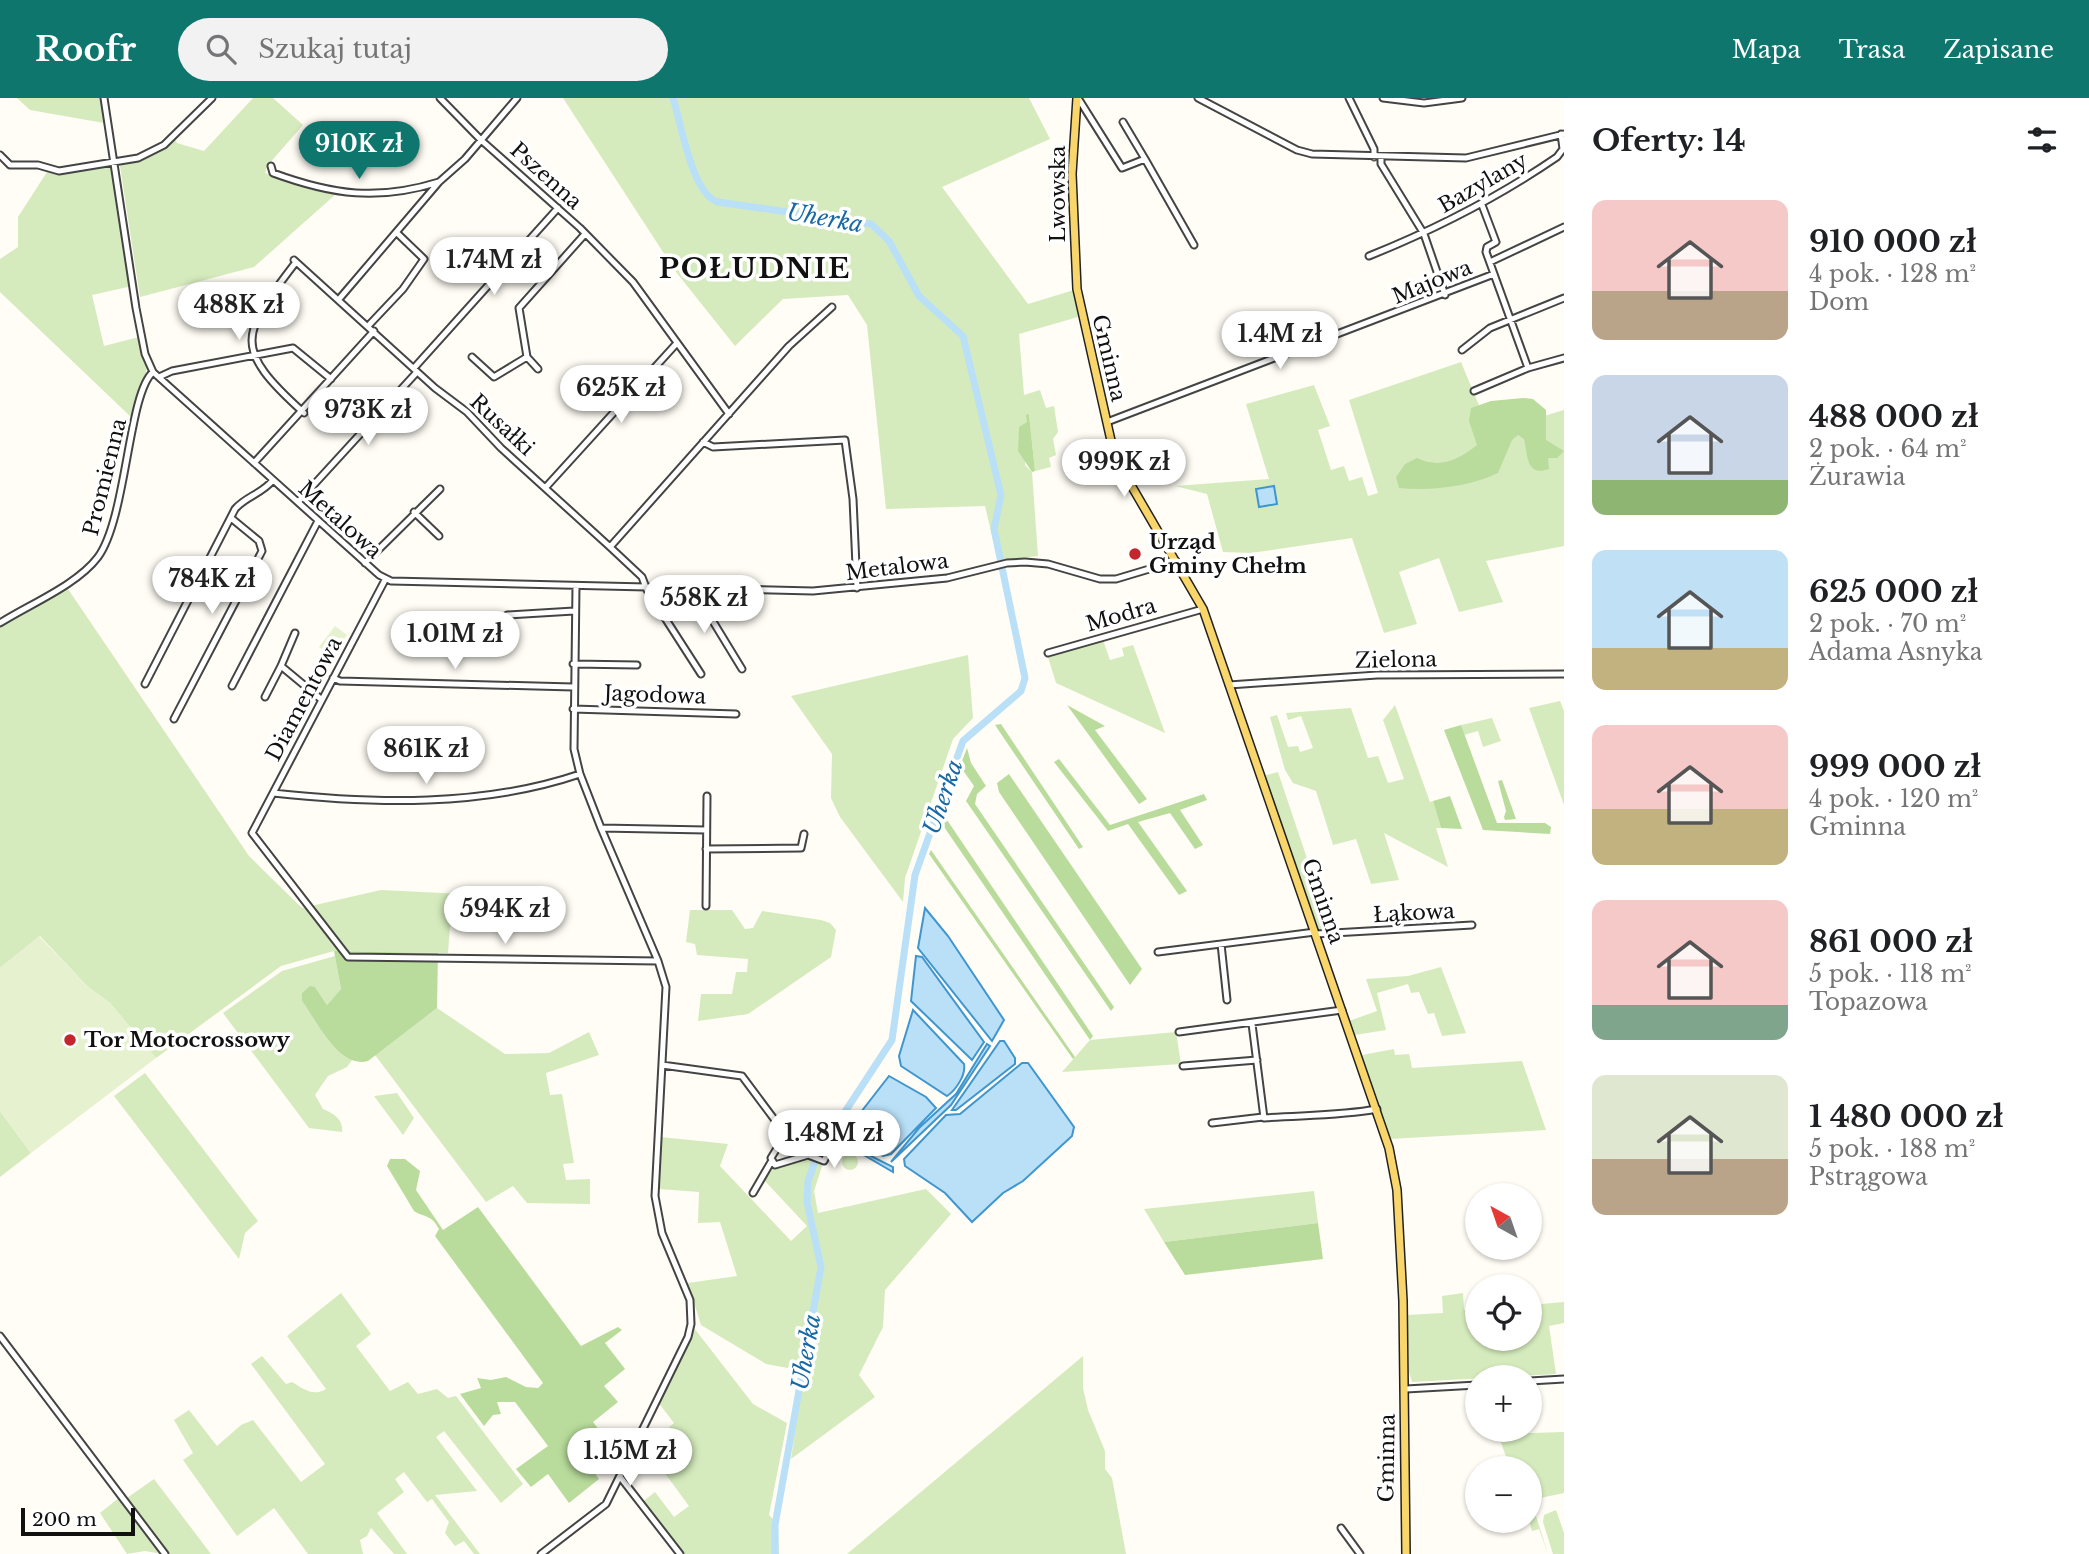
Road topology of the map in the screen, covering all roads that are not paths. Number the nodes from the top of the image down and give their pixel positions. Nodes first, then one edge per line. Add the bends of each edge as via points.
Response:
1 (104, 98) edge
2 (111, 98) edge
3 (212, 98) edge
4 (440, 98) edge
5 (517, 98) edge
6 (1078, 98) edge
7 (1198, 98) edge
8 (1349, 98) edge
9 (1383, 98) edge
10 (1462, 98) edge
11 (105, 106) junction
12 (1123, 122) dead end
13 (1562, 134) edge
14 (481, 140) junction
15 (1563, 149) edge
16 (0, 155) edge
17 (1378, 157) junction
18 (1145, 159) junction
19 (114, 162) junction
20 (271, 166) dead end
21 (439, 182) junction
22 (1482, 205) junction
23 (558, 208) junction
24 (1564, 227) edge
25 (397, 233) junction
26 (585, 234) junction
27 (1424, 234) junction
28 (1194, 245) dead end
29 (1369, 256) dead end
30 (1490, 262) junction
31 (1494, 274) junction
32 (1077, 289) joint
33 (1445, 295) junction
34 (340, 298) junction
35 (1564, 298) edge
36 (832, 307) dead end
37 (1511, 320) junction
38 (369, 325) junction
39 (374, 331) junction
40 (677, 343) junction
41 (1462, 350) dead end
42 (255, 354) junction
43 (527, 357) junction
44 (472, 358) dead end
45 (1564, 358) edge
46 (1528, 368) junction
47 (538, 369) dead end
48 (416, 370) junction
49 (156, 375) junction
50 (331, 379) junction
51 (1474, 391) dead end
52 (303, 412) junction
53 (729, 414) junction
54 (1107, 422) junction
55 (703, 442) junction
56 (254, 463) junction
57 (273, 480) junction
58 (545, 486) junction
59 (440, 489) dead end
60 (298, 502) junction
61 (414, 512) junction
62 (231, 518) junction
63 (318, 521) junction
64 (439, 536) dead end
65 (610, 547) junction
66 (1177, 561) junction
67 (365, 563) junction
68 (385, 580) junction
69 (563, 586) junction
70 (646, 586) junction
71 (692, 587) junction
72 (857, 588) junction
73 (575, 594) junction
74 (1203, 609) junction
75 (574, 611) junction
76 (507, 615) dead end
77 (0, 623) edge
78 (295, 633) dead end
79 (1048, 653) dead end
80 (573, 664) junction
81 (637, 665) dead end
82 (281, 666) junction
83 (742, 669) dead end
84 (701, 674) dead end
85 (1564, 674) edge
86 (333, 678) junction
87 (145, 684) dead end
88 (1229, 685) junction
89 (232, 686) dead end
90 (573, 687) junction
91 (265, 697) dead end
92 (321, 700) junction
93 (573, 709) junction
94 (736, 714) dead end
95 (174, 719) dead end
96 (580, 774) junction
97 (273, 793) junction
98 (707, 796) dead end
99 (601, 828) junction
100 (706, 830) junction
101 (804, 834) dead end
102 (706, 849) junction
103 (706, 906) dead end
104 (1472, 925) dead end
105 (1316, 933) junction
106 (1221, 944) junction
107 (1158, 952) dead end
108 (658, 961) junction
109 (1227, 1000) dead end
110 (1342, 1010) junction
111 (1252, 1024) junction
112 (1179, 1032) dead end
113 (1256, 1060) junction
114 (662, 1065) junction
115 (1183, 1066) dead end
116 (1377, 1109) junction
117 (1263, 1117) junction
118 (1212, 1123) dead end
119 (843, 1139) dead end
120 (771, 1162) junction
121 (752, 1193) dead end
122 (0, 1336) edge
123 (1564, 1379) edge
124 (1542, 1380) edge
125 (1465, 1386) edge
126 (1406, 1389) junction
127 (621, 1478) junction
128 (1341, 1528) dead end
129 (165, 1554) edge
130 (541, 1554) edge
131 (680, 1554) edge
132 (1360, 1554) edge
133 (1406, 1554) edge

1 - 11 street
2 - 11 street
3 - 19 street via 156,150
4 - 14 street, Pszenna
5 - 14 street
6 - 18 street via 1122,168
6 - 32 main road, Lwowska via 1072,174
7 - 17 street via 1303,152
8 - 17 street
9 - 10 street via 1424,103
11 - 19 street
12 - 18 street
13 - 15 street
13 - 17 street via 1466,158
14 - 21 street
14 - 23 street, Pszenna
15 - 22 street, Bazylany
16 - 19 street via 13,166 38,165 59,171
17 - 27 street
18 - 28 street
19 - 49 street via 145,354
20 - 21 street via 272,172 281,176 339,192 391,194
21 - 25 street
22 - 27 street, Bazylany
22 - 30 street via 1496,242 1486,249
23 - 26 street, Pszenna
23 - 48 street
24 - 30 street
25 - 34 street
25 - 38 street via 424,259
26 - 40 street, Pszenna via 633,282
26 - 43 street via 519,308
27 - 29 street, Bazylany
27 - 33 street, Bazylany
30 - 31 street
31 - 33 street, Majowa
31 - 37 street
32 - 54 main road, Gminna
33 - 54 street, Majowa
34 - 38 street, Rusałki
34 - 42 street, Rusałki via 295,261 258,313 252,327
35 - 37 street
36 - 53 street via 789,346
37 - 41 street via 1490,328
37 - 46 street
38 - 39 street, Rusałki
39 - 48 street, Rusałki
39 - 50 street
40 - 53 street, Pszenna
40 - 58 street
42 - 49 street
42 - 50 street via 293,348
42 - 52 street via 265,376
43 - 44 street via 494,377
43 - 47 street
45 - 46 street
46 - 51 street
48 - 58 street, Rusałki
48 - 60 street
49 - 56 street, Metalowa
49 - 77 street, Promienna via 148,378 104,547 81,575
50 - 52 street
52 - 56 street
53 - 55 street
54 - 66 main road, Gminna via 1117,461
55 - 65 street
55 - 72 street via 713,447 845,440
56 - 57 street, Metalowa
57 - 60 street, Metalowa
57 - 62 street via 260,495 240,503
58 - 65 street, Rusałki
59 - 61 street
60 - 63 street, Metalowa
61 - 64 street
61 - 67 street
62 - 87 street
62 - 95 street via 259,541 262,551
63 - 67 street, Metalowa
63 - 89 street
65 - 70 street
66 - 72 street, Metalowa via 1108,579 1036,562
66 - 74 main road, Gminna
67 - 68 street, Metalowa
68 - 69 street, Metalowa
68 - 86 street, Diamentowa
69 - 73 street, Metalowa
69 - 73 street
70 - 71 street, Metalowa
70 - 73 street, Metalowa via 587,586
70 - 84 street
71 - 72 street, Metalowa
71 - 83 street
73 - 75 street
74 - 79 street, Modra
74 - 88 main road, Gminna
75 - 76 street
75 - 80 street
78 - 82 street
80 - 81 street
80 - 90 street
82 - 91 street
82 - 92 street
85 - 88 street, Zielona via 1377,675
86 - 90 street
86 - 92 street, Diamentowa
88 - 105 main road, Gminna
90 - 93 street
92 - 97 street, Diamentowa
93 - 94 street, Jagodowa
93 - 96 street
96 - 97 street via 478,798
96 - 99 street
97 - 108 street, Diamentowa via 252,833 348,957
98 - 100 street
99 - 100 street
99 - 108 street
100 - 102 street
101 - 102 street via 801,848
102 - 103 street
104 - 105 street, Łąkowa
105 - 106 street, Łąkowa
105 - 110 main road, Gminna
106 - 107 street, Łąkowa
106 - 109 street
108 - 114 street via 666,987
110 - 111 street
110 - 116 main road, Gminna
111 - 112 street
111 - 113 street
113 - 115 street
113 - 117 street
114 - 120 street via 742,1076 783,1131
114 - 127 street via 657,1214 692,1310 688,1337 650,1408
116 - 117 street via 1343,1115
116 - 126 main road, Gminna via 1397,1191
117 - 118 street
119 - 120 street via 835,1138 824,1161 808,1155 775,1165
120 - 121 street
122 - 129 street
123 - 124 street
125 - 126 street
126 - 133 main road, Gminna
127 - 130 street via 606,1504
127 - 131 street
128 - 132 street

